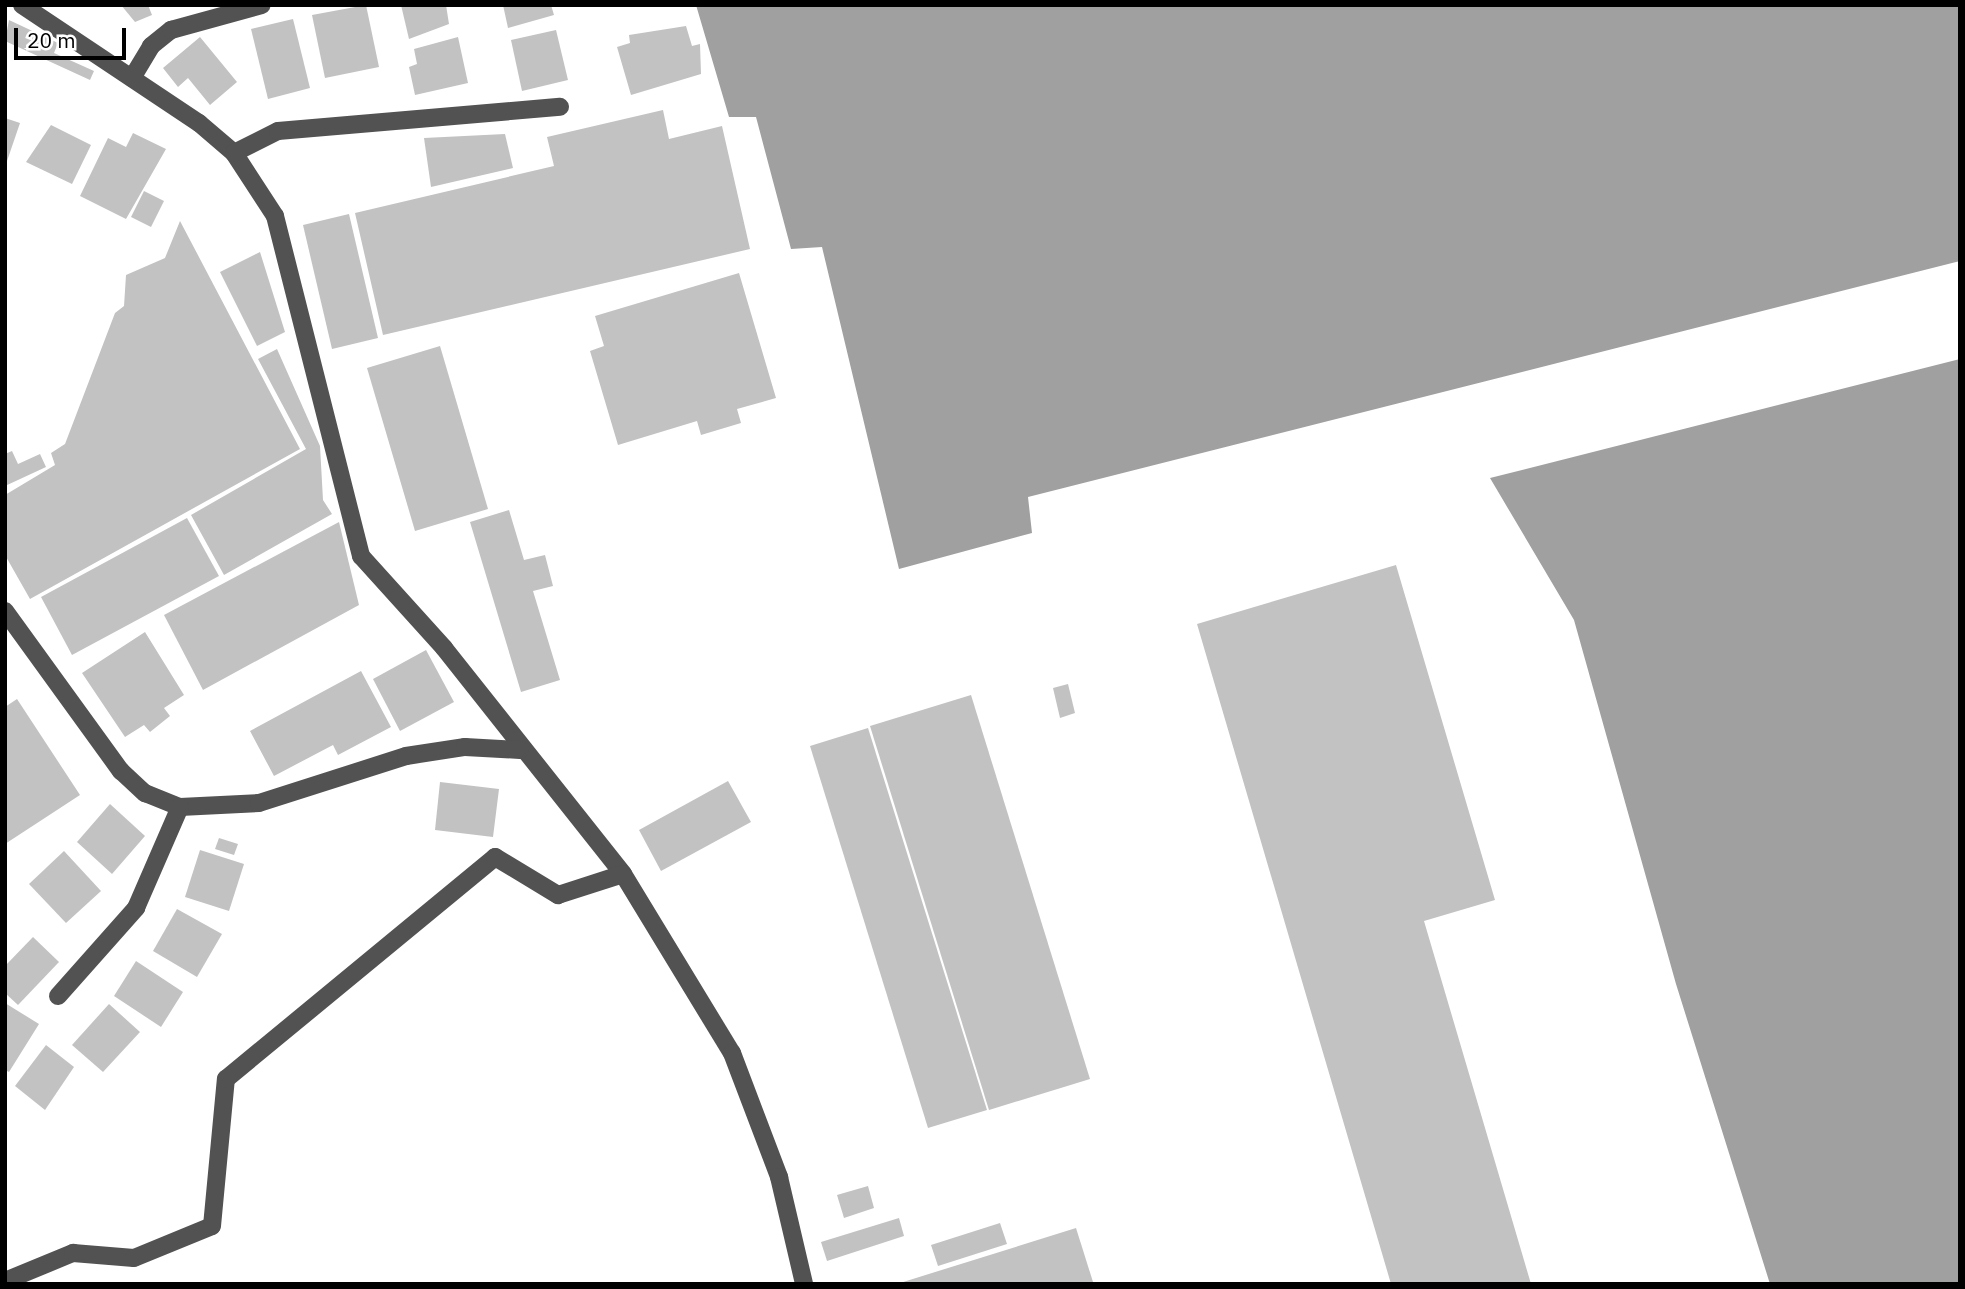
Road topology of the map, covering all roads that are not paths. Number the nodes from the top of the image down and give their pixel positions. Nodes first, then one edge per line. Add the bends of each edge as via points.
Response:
1 (262, 5) edge
2 (28, 7) edge
3 (132, 78) junction
4 (560, 107) dead end
5 (234, 153) junction
6 (5, 611) edge
7 (520, 750) junction
8 (180, 807) junction
9 (623, 874) junction
10 (58, 996) dead end
11 (5, 1281) edge
12 (804, 1284) edge

1 - 3 street via 171,30 151,46
2 - 3 street
3 - 5 street
4 - 5 street via 278,131
5 - 7 street via 275,216 361,556 484,696
6 - 8 street via 121,771 145,793
7 - 8 street via 465,747 406,757 259,803
7 - 9 street
8 - 10 street via 136,908
9 - 11 street via 558,895 495,857 226,1079 212,1226 134,1258 73,1253
9 - 12 street via 732,1054 779,1177

